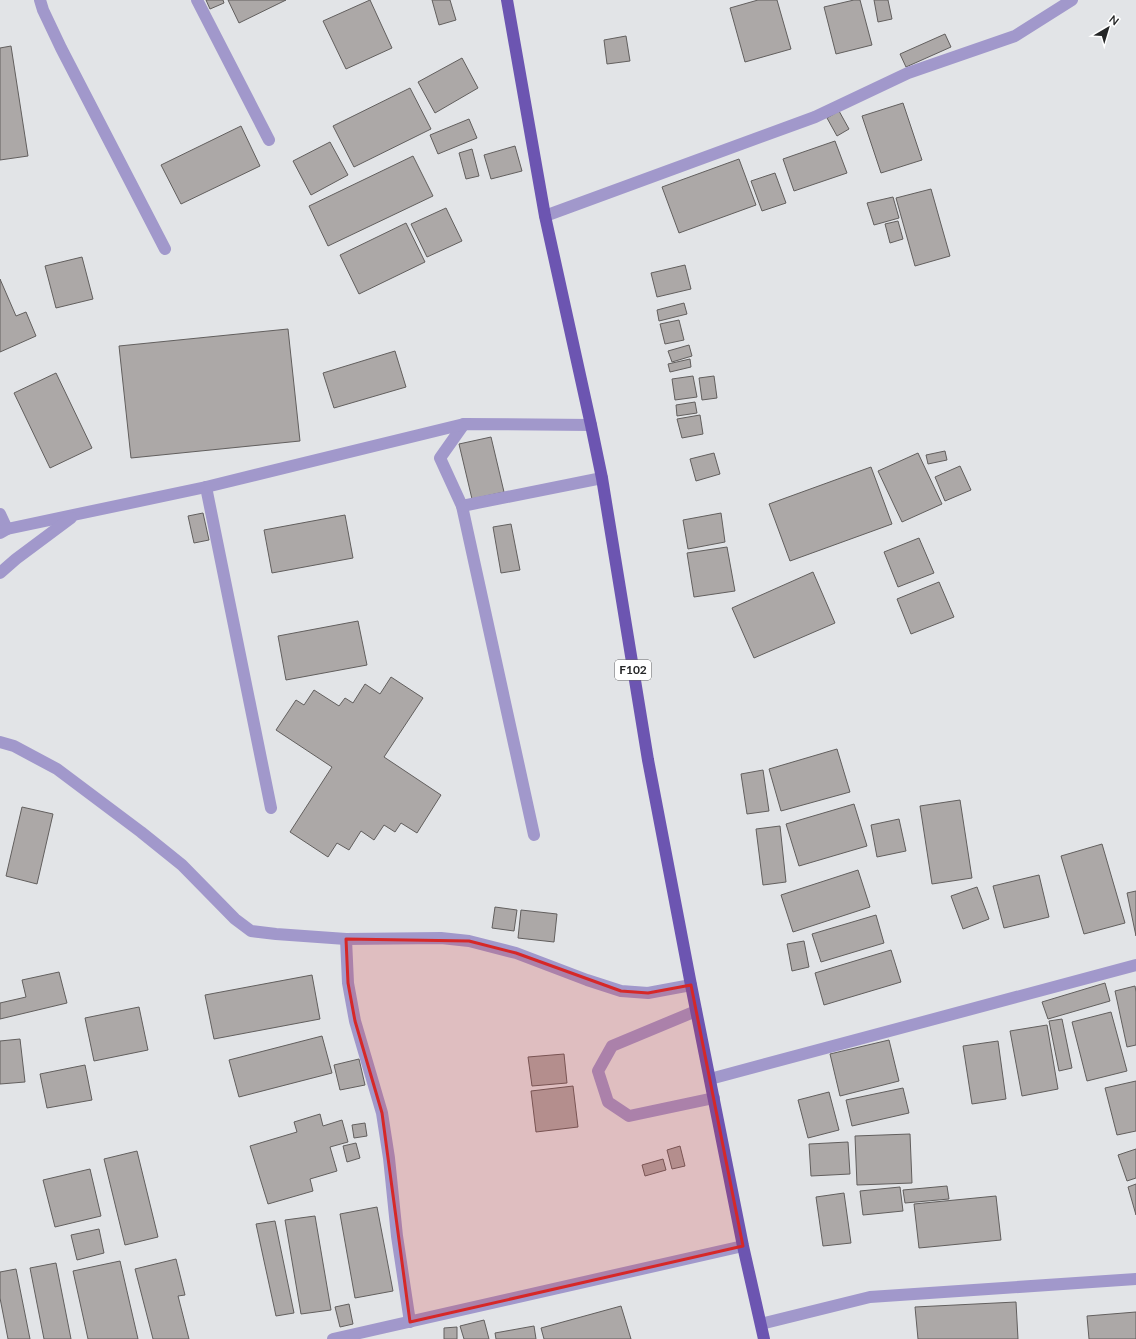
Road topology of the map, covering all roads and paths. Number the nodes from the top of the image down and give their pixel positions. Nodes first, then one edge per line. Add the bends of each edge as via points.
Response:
1 (40, 0) edge
2 (197, 0) edge
3 (507, 0) edge
4 (1072, 0) edge
5 (269, 140) dead end
6 (545, 216) junction
7 (165, 249) dead end
8 (464, 424) junction
9 (592, 425) junction
10 (602, 478) junction
11 (206, 487) junction
12 (462, 506) junction
13 (0, 514) edge
14 (75, 515) junction
15 (4, 531) edge
16 (0, 573) edge
17 (0, 742) edge
18 (271, 808) dead end
19 (534, 835) dead end
20 (346, 939) junction
21 (1136, 965) edge
22 (691, 985) junction
23 (696, 1011) junction
24 (710, 1079) junction
25 (714, 1098) junction
26 (743, 1246) junction
27 (1136, 1279) edge
28 (410, 1322) junction
29 (761, 1324) junction
30 (333, 1339) edge
31 (764, 1339) edge

1 - 7 street via 61,48
2 - 5 street
3 - 6 main road, F102
4 - 6 street via 1015,36 908,72 815,116
6 - 9 main road, F102
8 - 9 street
8 - 11 street
8 - 12 street via 440,458
9 - 10 main road, F102
10 - 12 street
10 - 22 main road, F102 via 648,760
11 - 14 street
11 - 18 street
12 - 19 street
13 - 15 street
14 - 15 street
14 - 16 street
17 - 20 street via 14,746 57,769 182,865 235,919 251,930
20 - 22 street via 442,938 469,941 516,952 622,991 648,993
20 - 28 street via 348,983 355,1021 382,1113
21 - 24 street
22 - 23 main road, F102
23 - 24 main road, F102
23 - 25 street via 612,1046 598,1071 608,1102 629,1116
24 - 25 main road, F102
25 - 26 main road, F102
26 - 28 street
26 - 29 main road, F102
27 - 29 street via 870,1297
28 - 30 street
29 - 31 main road, F102

